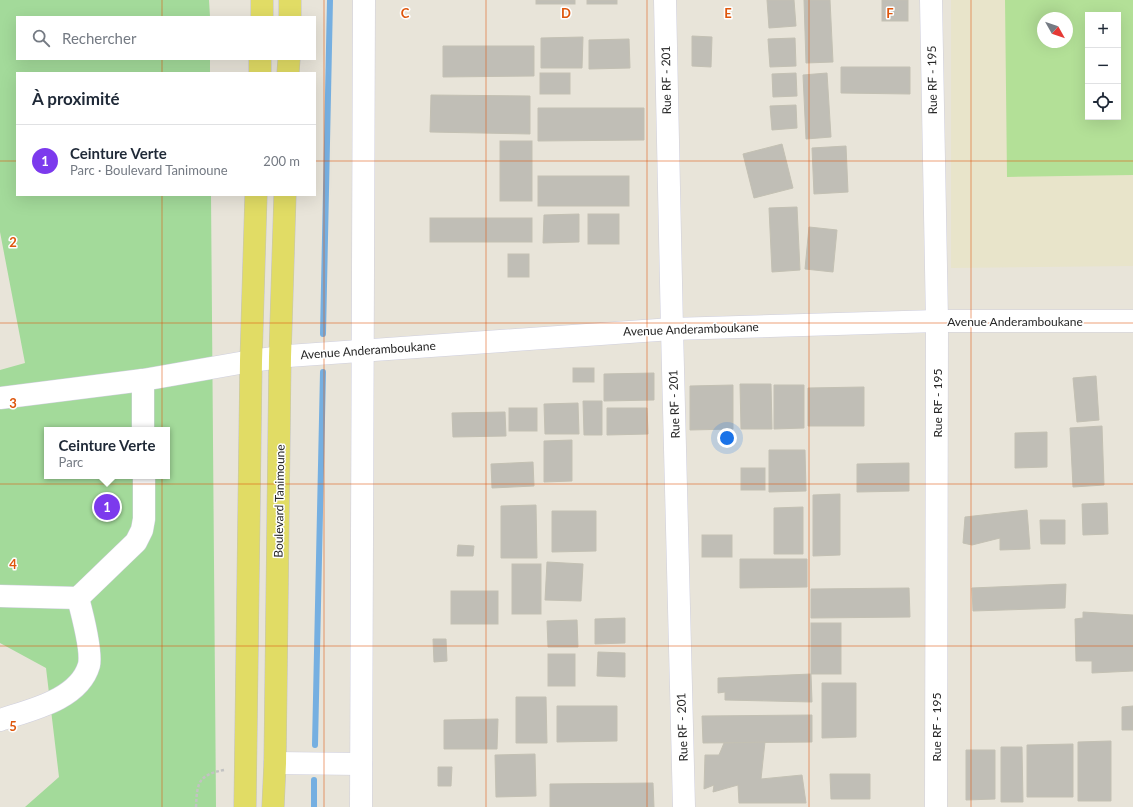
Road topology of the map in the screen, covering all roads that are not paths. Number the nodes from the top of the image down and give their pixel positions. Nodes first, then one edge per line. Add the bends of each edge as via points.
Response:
1 (262, 0) edge
2 (290, 0) edge
3 (364, 0) edge
4 (665, 0) edge
5 (931, 0) edge
6 (262, 16) edge
7 (290, 16) edge
8 (260, 60) edge
9 (289, 60) edge
10 (260, 72) edge
11 (288, 72) edge
12 (256, 196) edge
13 (285, 196) edge
14 (937, 321) junction
15 (1133, 321) edge
16 (672, 329) junction
17 (363, 350) junction
18 (280, 357) junction
19 (251, 361) junction
20 (143, 380) junction
21 (0, 398) edge
22 (143, 427) edge
23 (144, 479) edge
24 (0, 596) edge
25 (78, 598) junction
26 (0, 720) edge
27 (275, 763) junction
28 (361, 764) junction
29 (245, 807) edge
30 (273, 807) edge
31 (361, 807) edge
32 (684, 807) edge
33 (936, 807) edge

1 - 6 main road
2 - 7 main road
3 - 17 street
4 - 16 street, Rue RF - 201
5 - 14 street, Rue RF - 195
8 - 10 main road
9 - 11 main road
12 - 19 main road
13 - 18 main road, Boulevard Tanimoune
14 - 15 street, Avenue Anderamboukane
14 - 16 street, Avenue Anderamboukane
14 - 33 street, Rue RF - 195
16 - 17 street, Avenue Anderamboukane
16 - 32 street, Rue RF - 201
17 - 18 street, Avenue Anderamboukane
17 - 28 street
18 - 19 street, Avenue Anderamboukane
18 - 27 main road, Boulevard Tanimoune
19 - 20 street, Avenue Anderamboukane
19 - 29 main road
20 - 21 street, Avenue Anderamboukane
20 - 22 street
23 - 25 street via 144,519 136,542
24 - 25 street
25 - 26 street via 89,665 80,682 63,697
27 - 28 street
27 - 30 main road, Boulevard Tanimoune
28 - 31 street

